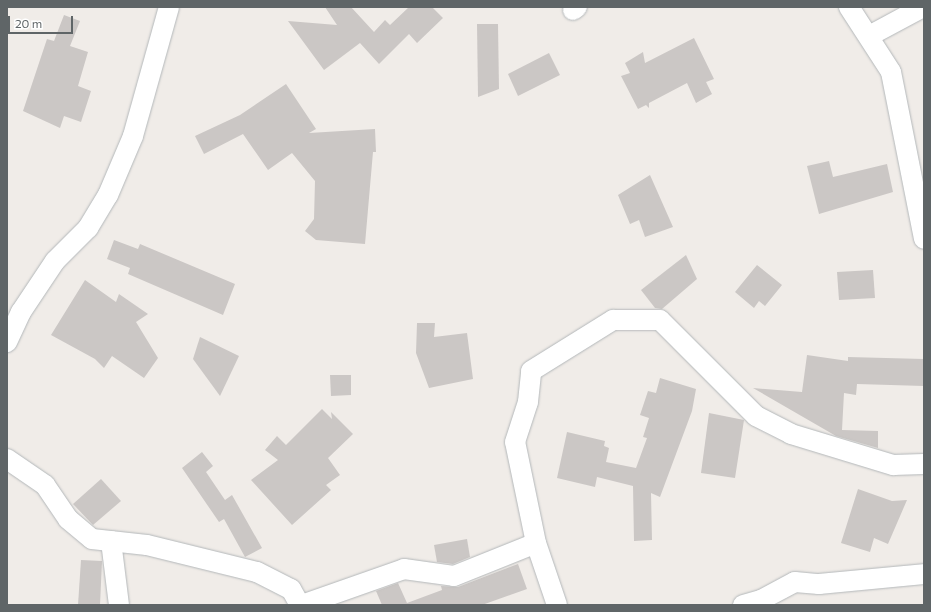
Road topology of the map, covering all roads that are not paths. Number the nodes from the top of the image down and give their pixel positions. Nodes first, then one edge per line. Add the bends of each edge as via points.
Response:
1 (169, 7) edge
2 (849, 7) edge
3 (923, 7) edge
4 (869, 36) junction
5 (924, 239) edge
6 (7, 342) edge
7 (7, 459) edge
8 (924, 464) edge
9 (111, 541) junction
10 (536, 543) junction
11 (924, 574) edge
12 (119, 605) edge
13 (301, 605) edge
14 (557, 605) edge
15 (743, 605) edge

1 - 6 street via 133,136 108,194 88,228 55,261 21,312
2 - 4 street
3 - 4 street
4 - 5 street via 890,72
7 - 9 street via 45,485 68,519 92,539
8 - 10 street via 893,465 790,434 756,416 660,320 613,320 531,371 528,402 515,442
9 - 12 street
9 - 13 street via 147,545 274,578 291,589
10 - 13 street via 454,576 404,569
10 - 14 street
11 - 15 street via 819,584 795,582 762,600

